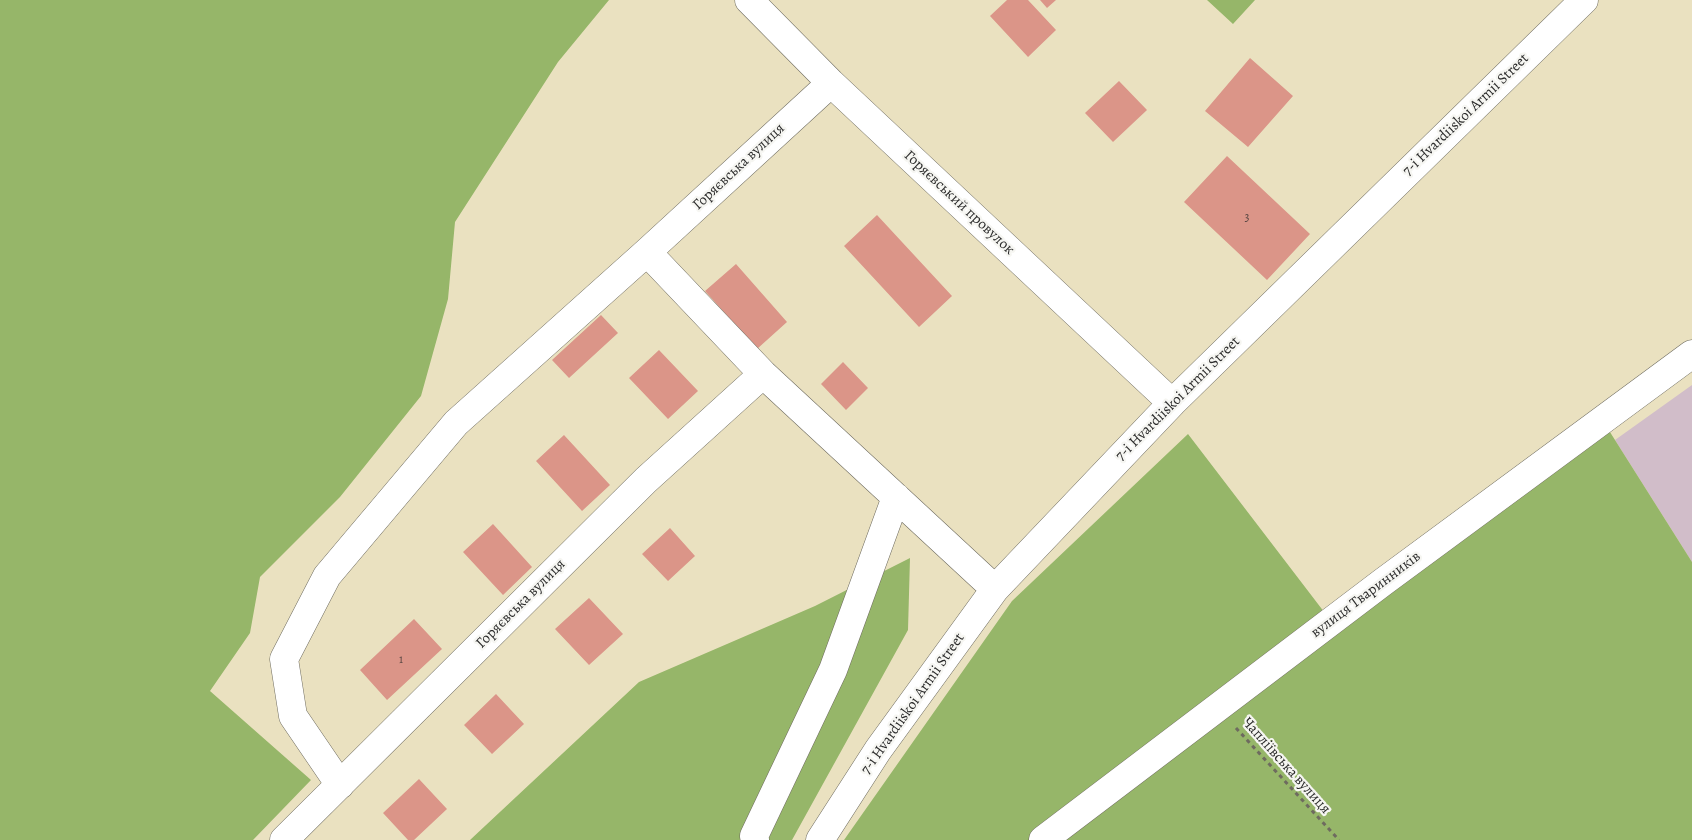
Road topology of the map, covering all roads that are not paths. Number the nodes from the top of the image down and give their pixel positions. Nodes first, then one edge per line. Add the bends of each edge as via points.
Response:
1 (749, 0) edge
2 (1584, 0) edge
3 (831, 82) junction
4 (647, 252) junction
5 (1692, 354) edge
6 (763, 374) junction
7 (1172, 403) junction
8 (896, 497) junction
9 (995, 588) junction
10 (340, 785) junction
11 (284, 840) edge
12 (755, 840) edge
13 (820, 840) edge
14 (1043, 840) edge

1 - 3 street, Горяєвський провулок
2 - 7 street, 7-i Hvardiiskoi Armii Street
3 - 4 street, Горяєвська вулиця
3 - 7 street, Горяєвський провулок
4 - 6 street
4 - 10 street, Горяєвська вулиця via 456,423 327,576 284,659 293,716
5 - 14 street, вулиця Тваринників via 1383,582
6 - 8 street
6 - 10 street, Горяєвська вулиця via 646,480
7 - 9 street, 7-i Hvardiiskoi Armii Street
8 - 9 street
8 - 12 street via 833,670 754,836
9 - 13 street, 7-i Hvardiiskoi Armii Street via 878,750
10 - 11 street, Горяєвська вулиця

